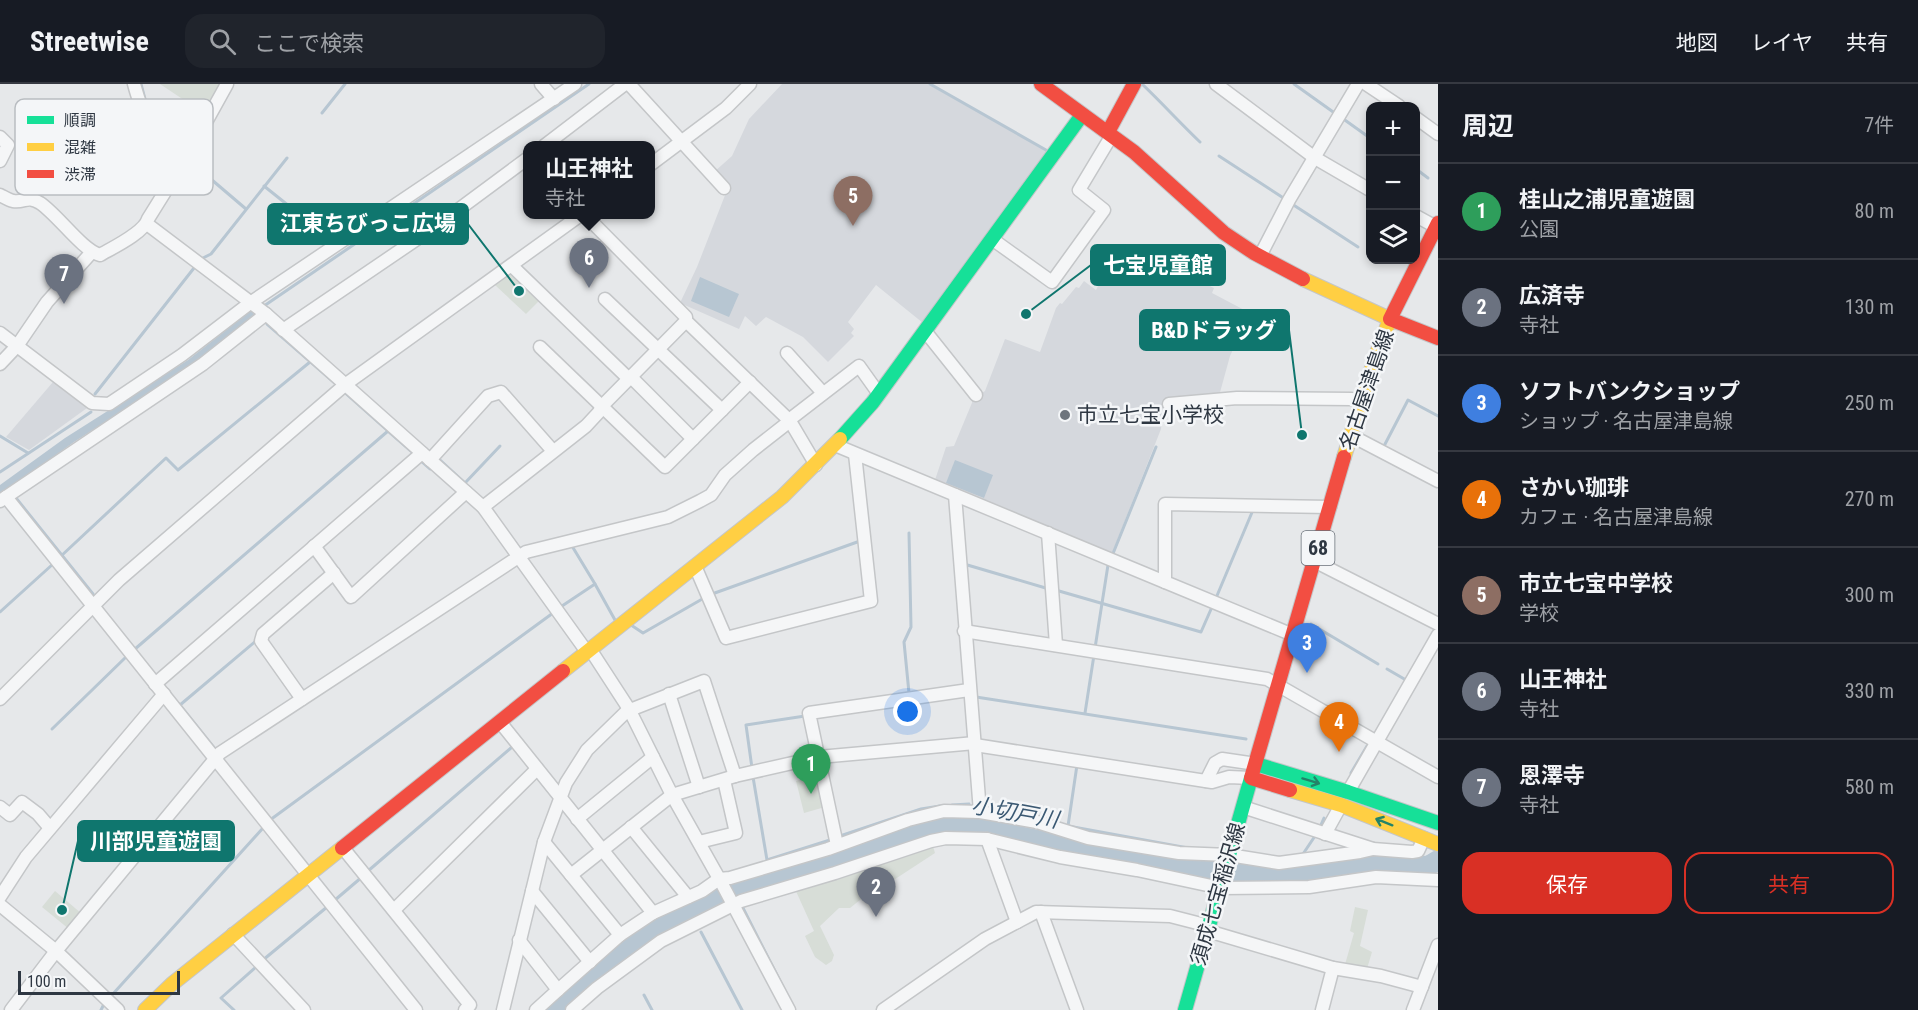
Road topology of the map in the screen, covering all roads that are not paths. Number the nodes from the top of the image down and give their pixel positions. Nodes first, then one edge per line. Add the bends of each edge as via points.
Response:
1 (134, 84) edge
2 (227, 84) edge
3 (541, 84) edge
4 (575, 84) edge
5 (627, 84) edge
6 (750, 84) edge
7 (1041, 84) edge
8 (1134, 84) edge
9 (1216, 84) edge
10 (1358, 84) edge
11 (1366, 84) edge
12 (138, 99) edge
13 (554, 99) junction
14 (1393, 102) edge
15 (213, 109) edge
16 (1082, 115) junction
17 (1420, 121) edge
18 (1110, 134) junction
19 (1438, 134) edge
20 (0, 137) edge
21 (550, 141) edge
22 (682, 143) junction
23 (1315, 158) junction
24 (0, 161) edge
25 (523, 162) edge
26 (655, 162) edge
27 (1366, 187) edge
28 (724, 188) dead end
29 (0, 195) edge
30 (163, 195) edge
31 (1420, 218) edge
32 (576, 219) edge
33 (588, 219) edge
34 (147, 224) junction
35 (1437, 225) edge
36 (992, 239) junction
37 (91, 253) junction
38 (1260, 256) junction
39 (512, 266) junction
40 (605, 299) dead end
41 (258, 309) junction
42 (1390, 319) junction
43 (686, 321) junction
44 (284, 330) junction
45 (925, 331) junction
46 (0, 333) edge
47 (1438, 338) edge
48 (16, 346) junction
49 (540, 347) dead end
50 (658, 350) junction
51 (787, 353) dead end
52 (0, 364) edge
53 (630, 378) junction
54 (750, 382) junction
55 (346, 384) junction
56 (823, 393) junction
57 (879, 394) junction
58 (976, 395) dead end
59 (1361, 402) junction
60 (1169, 404) dead end
61 (602, 406) junction
62 (722, 410) junction
63 (789, 421) junction
64 (1350, 435) junction
65 (693, 439) junction
66 (835, 445) junction
67 (553, 451) junction
68 (855, 454) junction
69 (426, 456) junction
70 (816, 465) junction
71 (1438, 481) edge
72 (466, 492) junction
73 (954, 495) junction
74 (3, 499) edge
75 (483, 507) junction
76 (1330, 507) junction
77 (1048, 534) junction
78 (314, 546) junction
79 (519, 556) junction
80 (1314, 561) junction
81 (695, 566) junction
82 (333, 573) junction
83 (1165, 582) junction
84 (94, 607) junction
85 (1438, 624) edge
86 (964, 631) junction
87 (1438, 634) edge
88 (1293, 635) junction
89 (1056, 645) junction
90 (589, 650) junction
91 (155, 684) junction
92 (1278, 685) junction
93 (969, 690) junction
94 (164, 694) junction
95 (669, 694) junction
96 (0, 699) edge
97 (302, 699) junction
98 (630, 710) junction
99 (500, 722) junction
100 (1376, 741) junction
101 (975, 744) junction
102 (653, 757) junction
103 (819, 757) junction
104 (215, 758) junction
105 (1256, 764) junction
106 (537, 769) junction
107 (1438, 777) edge
108 (729, 778) junction
109 (1251, 778) junction
110 (1206, 781) junction
111 (699, 787) junction
112 (1348, 792) junction
113 (672, 795) junction
114 (561, 799) junction
115 (1341, 805) junction
116 (0, 807) edge
117 (1243, 807) junction
118 (980, 812) junction
119 (577, 819) junction
120 (1438, 823) edge
121 (631, 827) junction
122 (50, 828) junction
123 (1325, 834) junction
124 (1424, 838) junction
125 (987, 839) junction
126 (544, 842) junction
127 (699, 842) junction
128 (1438, 844) edge
129 (837, 845) junction
130 (343, 848) junction
131 (1373, 849) junction
132 (602, 850) junction
133 (1229, 856) junction
134 (308, 874) junction
135 (571, 875) junction
136 (720, 880) junction
137 (1438, 880) edge
138 (1221, 886) junction
139 (532, 891) junction
140 (0, 897) edge
141 (688, 897) junction
142 (732, 903) junction
143 (0, 905) edge
144 (394, 910) junction
145 (1041, 912) junction
146 (653, 913) junction
147 (1017, 922) junction
148 (1208, 929) junction
149 (233, 933) junction
150 (620, 935) junction
151 (519, 940) junction
152 (1438, 945) edge
153 (56, 951) junction
154 (590, 962) junction
155 (1333, 968) junction
156 (1422, 987) junction
157 (558, 990) junction
158 (11, 1010) edge
159 (118, 1010) edge
160 (145, 1010) edge
161 (304, 1010) edge
162 (416, 1010) edge
163 (465, 1010) edge
164 (503, 1010) edge
165 (536, 1010) edge
166 (572, 1010) edge
167 (789, 1010) edge
168 (883, 1010) edge
169 (1077, 1010) edge
170 (1185, 1010) edge
171 (1322, 1010) edge
172 (1413, 1010) edge

1 - 12 street
2 - 15 street
3 - 13 street
4 - 13 street
5 - 21 street
5 - 22 street
6 - 22 street
7 - 16 main road, 名古屋津島線
8 - 18 main road
9 - 23 street
10 - 23 street
11 - 14 street
13 - 41 street
16 - 18 main road, 名古屋津島線
16 - 36 main road
17 - 19 street
18 - 36 street via 1079,190 1104,210 1052,282
18 - 38 main road, 名古屋津島線 via 1160,174 1207,220
20 - 24 street via 8,145
22 - 26 street
22 - 28 street
23 - 27 street
23 - 38 street
25 - 44 street
29 - 37 street via 15,201 31,198 39,203
30 - 34 street
31 - 35 street
32 - 39 street
33 - 43 street
34 - 37 street via 100,255
34 - 41 street
35 - 42 main road
36 - 45 main road
37 - 48 street via 47,302
38 - 42 main road, 名古屋津島線
39 - 53 street
39 - 55 street
40 - 50 street
41 - 44 street
41 - 48 street via 109,404 93,404
41 - 74 street via 203,364
42 - 47 main road
42 - 59 main road, 名古屋津島線 / 68
43 - 50 street
43 - 54 street
44 - 55 street
45 - 57 main road
45 - 58 street
46 - 48 street
48 - 52 street
49 - 61 street
50 - 53 street
50 - 62 street
51 - 56 street
53 - 61 street
53 - 65 street
54 - 62 street
54 - 63 street
55 - 69 street
55 - 84 street via 119,580
56 - 57 street via 859,366
56 - 63 street
57 - 66 main road
59 - 60 street via 1237,398
59 - 64 main road, 名古屋津島線 / 68
61 - 65 street via 665,467
61 - 67 street via 586,426
62 - 65 street
63 - 70 street
63 - 79 street via 725,475 711,495 668,517
64 - 71 street
64 - 76 main road, 名古屋津島線 / 68
66 - 68 street
66 - 70 main road
67 - 69 street via 501,392 488,396
67 - 75 street
68 - 73 street
68 - 81 street via 872,601 726,638
69 - 72 street
69 - 78 street
70 - 81 main road
72 - 75 street
72 - 82 street via 351,597
73 - 77 street
73 - 86 street
74 - 84 street
75 - 79 street
76 - 80 main road, 名古屋津島線 / 68
76 - 83 street via 1165,504
77 - 83 street
77 - 89 street
78 - 82 street
78 - 91 street
79 - 90 street
79 - 97 street
80 - 85 street
80 - 88 main road, 名古屋津島線 / 68
81 - 90 main road
82 - 97 street via 263,634 261,641
83 - 88 street
84 - 91 street
84 - 96 street
86 - 89 street
86 - 93 street
87 - 100 street
88 - 92 main road, 名古屋津島線 / 68
89 - 92 street via 1267,679
90 - 98 street
90 - 99 main road
91 - 94 street
92 - 100 street
92 - 105 main road, 名古屋津島線 / 68
93 - 101 street
93 - 103 street via 808,713
94 - 104 street
94 - 122 street
95 - 98 street
95 - 108 street via 705,681
95 - 111 street
97 - 104 street
98 - 102 street
98 - 114 street via 587,750 566,783
99 - 106 street
99 - 130 main road
100 - 107 street
100 - 112 street
101 - 103 street
101 - 110 street
101 - 118 street
102 - 113 street
102 - 119 street
103 - 108 street
103 - 129 street
104 - 134 street
104 - 153 street
105 - 109 main road, 名古屋津島線 / 68
105 - 110 street via 1222,759 1215,763
105 -> 112 main road
106 - 114 street
106 - 144 street
108 - 111 street
108 - 127 street via 736,833
109 - 110 street
109 - 115 main road
109 - 117 main road, 須成七宝稲沢線
111 - 113 street
112 - 120 main road
113 - 121 street
113 - 127 street
114 - 119 street
114 - 126 street
115 - 123 street
124 -> 115 main road
116 - 122 street via 10,815 22,802
117 - 123 street
117 - 133 main road, 須成七宝稲沢線
118 - 129 street via 925,815
118 - 133 street via 1037,822 1110,842
119 - 132 street
121 - 132 street
121 - 141 street
122 - 140 street
123 - 131 street
124 - 128 main road
124 - 131 street via 1418,851
125 - 138 street via 1060,857
125 - 142 street via 932,841
125 - 147 street
126 - 135 street
126 - 139 street
127 - 136 street
129 - 136 street
130 - 134 main road
130 - 144 street
131 - 133 street via 1279,863
132 - 135 street
132 - 146 street
133 - 138 main road, 須成七宝稲沢線
134 - 149 main road
134 - 162 street
135 - 150 street
136 - 141 street
136 - 142 street
137 - 138 street via 1376,877 1309,887
138 - 148 main road, 須成七宝稲沢線
139 - 151 street
139 - 154 street
141 - 146 street
142 - 166 street via 661,941
142 - 167 street
143 - 153 street
144 - 163 street via 470,1005
145 - 147 street
145 - 148 street via 1170,916
145 - 169 street
146 - 150 street
147 - 168 street via 985,939
148 - 155 street
148 - 170 main road, 須成七宝稲沢線
149 - 160 main road
149 - 161 street
150 - 154 street
151 - 157 street
151 - 164 street
152 - 156 street
153 - 158 street
153 - 159 street
154 - 157 street
155 - 156 street
155 - 171 street
156 - 172 street
157 - 165 street

